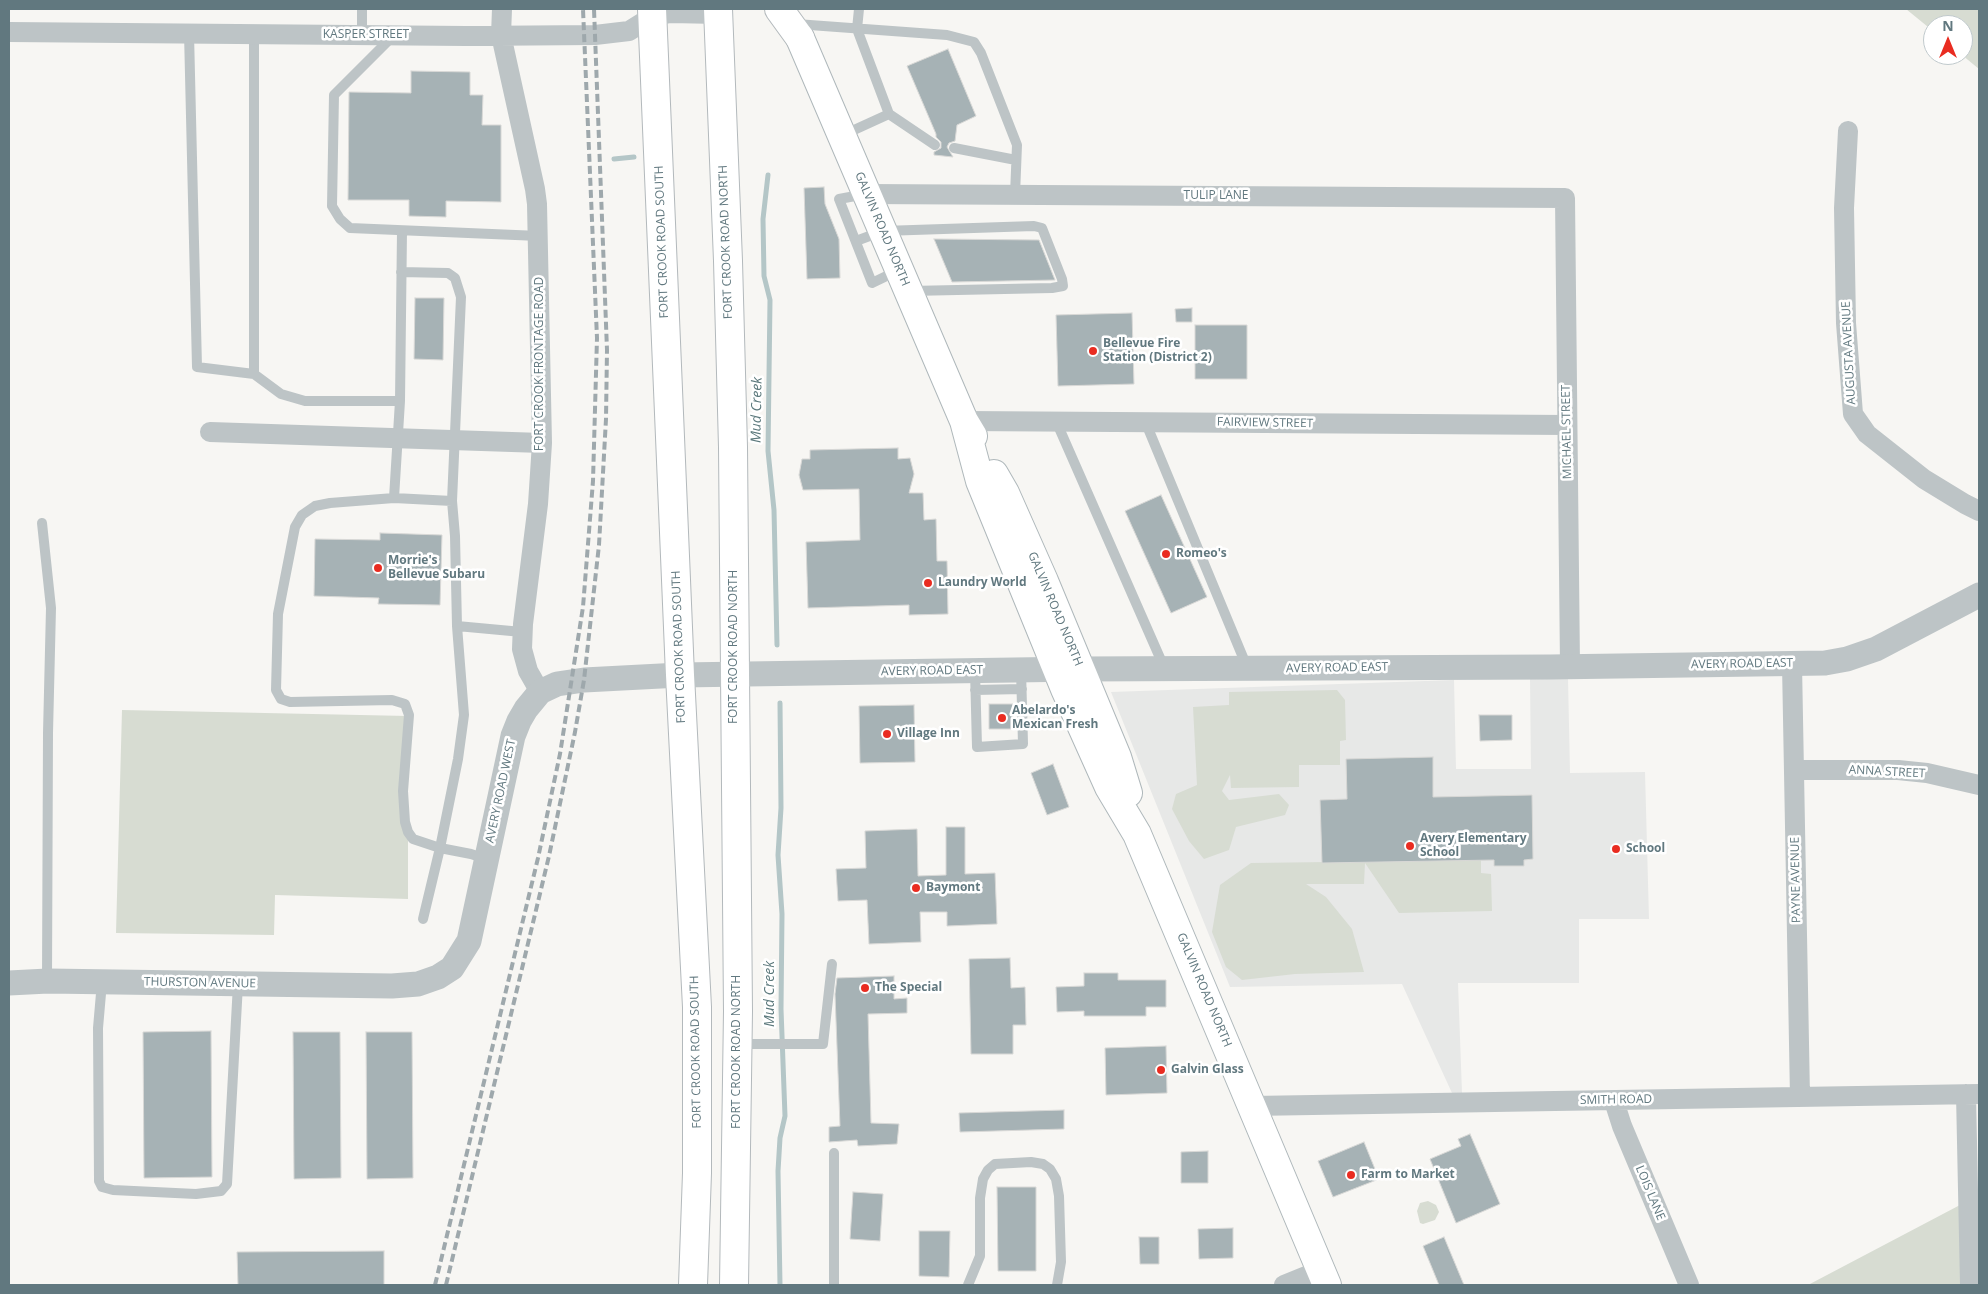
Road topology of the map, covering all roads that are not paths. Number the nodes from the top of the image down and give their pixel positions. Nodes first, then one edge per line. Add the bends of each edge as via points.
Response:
1 (362, 9) edge
2 (502, 9) edge
3 (859, 9) edge
4 (718, 11) edge
5 (652, 12) edge
6 (792, 20) edge
7 (857, 29) junction
8 (9, 32) edge
9 (189, 33) junction
10 (254, 34) junction
11 (362, 35) junction
12 (394, 35) junction
13 (501, 35) junction
14 (889, 114) junction
15 (1848, 131) dead end
16 (842, 135) junction
17 (935, 145) dead end
18 (954, 148) dead end
19 (1016, 160) junction
20 (867, 194) junction
21 (1016, 195) junction
22 (1565, 198) joint
23 (402, 231) junction
24 (883, 231) junction
25 (539, 236) junction
26 (856, 241) junction
27 (401, 272) junction
28 (904, 281) junction
29 (254, 374) junction
30 (400, 401) junction
31 (964, 420) junction
32 (1056, 421) junction
33 (1145, 421) junction
34 (1567, 425) junction
35 (210, 432) dead end
36 (398, 438) junction
37 (453, 440) junction
38 (542, 443) junction
39 (394, 498) junction
40 (452, 501) junction
41 (1979, 511) edge
42 (42, 523) dead end
43 (1979, 595) edge
44 (457, 626) junction
45 (522, 632) junction
46 (1792, 664) junction
47 (1570, 666) junction
48 (1069, 669) junction
49 (1165, 669) junction
50 (1248, 669) junction
51 (735, 674) junction
52 (680, 675) junction
53 (1021, 679) junction
54 (975, 680) junction
55 (540, 692) junction
56 (1794, 770) junction
57 (1979, 785) edge
58 (440, 848) junction
59 (486, 859) junction
60 (423, 919) dead end
61 (832, 964) dead end
62 (48, 981) junction
63 (102, 982) junction
64 (9, 983) edge
65 (238, 984) junction
66 (392, 986) joint
67 (738, 1044) junction
68 (1973, 1094) edge
69 (1800, 1097) junction
70 (1614, 1100) junction
71 (1252, 1106) junction
72 (834, 1153) dead end
73 (1324, 1278) edge
74 (693, 1285) edge
75 (734, 1285) edge
76 (834, 1285) edge
77 (968, 1285) edge
78 (1057, 1285) edge
79 (1284, 1285) edge
80 (1689, 1285) edge
81 (1970, 1285) edge

1 - 11 lane
2 - 13 street, FORT CROOK FRONTAGE ROAD
3 - 7 lane
4 - 5 street, KASPER STREET
4 - 51 main road, FORT CROOK ROAD NORTH via 733,446
5 - 13 street, KASPER STREET via 630,31 617,33
5 - 52 main road, FORT CROOK ROAD SOUTH
6 - 7 lane
6 - 16 main road, GALVIN ROAD NORTH
7 - 14 lane
7 - 19 lane via 947,35 974,42 1016,145
8 - 9 street, KASPER STREET
9 - 10 street, KASPER STREET
9 - 29 lane via 197,367
10 - 11 street, KASPER STREET
10 - 29 lane
11 - 12 street, KASPER STREET
12 - 13 street, KASPER STREET
12 - 23 lane via 334,95 332,206 350,228
13 - 25 street, FORT CROOK FRONTAGE ROAD via 535,189
14 - 16 lane
14 - 17 lane
15 - 41 street, AUGUSTA AVENUE via 1844,208 1852,414 1867,434 1924,479
16 - 20 main road, GALVIN ROAD NORTH
18 - 19 lane
19 - 21 lane
20 - 21 street, TULIP LANE
20 - 24 main road, GALVIN ROAD NORTH
20 - 26 lane via 839,199
21 - 22 street, TULIP LANE
22 - 34 street, MICHAEL STREET
23 - 25 lane
23 - 27 lane
24 - 26 lane
24 - 28 main road, GALVIN ROAD NORTH
24 - 28 lane via 1042,228 1062,286
25 - 38 street, FORT CROOK FRONTAGE ROAD
26 - 28 lane via 872,283
27 - 30 lane
27 - 37 lane via 448,273 455,278 461,297
28 - 31 main road, GALVIN ROAD NORTH
29 - 30 lane via 281,394 305,400
30 - 36 lane
31 - 32 street, FAIRVIEW STREET
31 - 48 main road, GALVIN ROAD NORTH via 980,481
32 - 33 street, FAIRVIEW STREET
32 - 49 lane
33 - 34 street, FAIRVIEW STREET
33 - 50 lane
34 - 47 street, MICHAEL STREET
35 - 36 street
36 - 37 street
36 - 39 lane
37 - 38 street
37 - 40 lane
38 - 45 street, FORT CROOK FRONTAGE ROAD
39 - 40 lane
39 - 58 lane via 330,503 315,506 302,515 295,527 278,614 276,690 281,699 290,702 392,700 406,704 409,715 403,791 405,822 413,839
40 - 44 lane
42 - 62 lane via 51,608
43 - 46 street, AVERY ROAD EAST via 1876,649 1847,659
44 - 45 lane
44 - 58 lane via 464,715
45 - 55 street, FORT CROOK FRONTAGE ROAD via 522,649 528,671
46 - 47 street, AVERY ROAD EAST
46 - 56 street, PAYNE AVENUE
47 - 50 street, AVERY ROAD EAST
48 - 49 street, AVERY ROAD EAST
48 - 53 street, AVERY ROAD EAST
48 - 71 main road, GALVIN ROAD NORTH via 1109,786 1137,834
49 - 50 street, AVERY ROAD EAST
51 - 52 street, AVERY ROAD EAST
51 - 54 street, AVERY ROAD EAST
51 - 67 main road, FORT CROOK ROAD NORTH
52 - 55 street via 584,680 557,684
52 - 74 main road, FORT CROOK ROAD SOUTH via 697,1007
53 - 54 street, AVERY ROAD EAST
53 - 54 lane via 1023,744 977,747
55 - 59 street, AVERY ROAD WEST via 526,709 513,736
56 - 57 street, ANNA STREET via 1898,770
56 - 69 street, PAYNE AVENUE
58 - 59 lane
58 - 60 lane
59 - 66 street, AVERY ROAD WEST via 469,941 452,968 418,984
61 - 67 lane via 823,1044
62 - 63 street, THURSTON AVENUE
62 - 64 street, THURSTON AVENUE
63 - 65 street, THURSTON AVENUE
63 - 65 lane via 98,1028 99,1181 102,1187 113,1190 196,1194 221,1191 227,1184
65 - 66 street, THURSTON AVENUE
67 - 75 main road, FORT CROOK ROAD NORTH
68 - 69 street, SMITH ROAD
68 - 81 street
69 - 70 street, SMITH ROAD
70 - 71 street, SMITH ROAD
70 - 80 street, LOIS LANE
71 - 73 main road, GALVIN ROAD NORTH
72 - 76 lane
73 - 79 street
77 - 78 lane via 980,1256 980,1198 986,1174 995,1164 1031,1162 1043,1164 1056,1179 1061,1262

